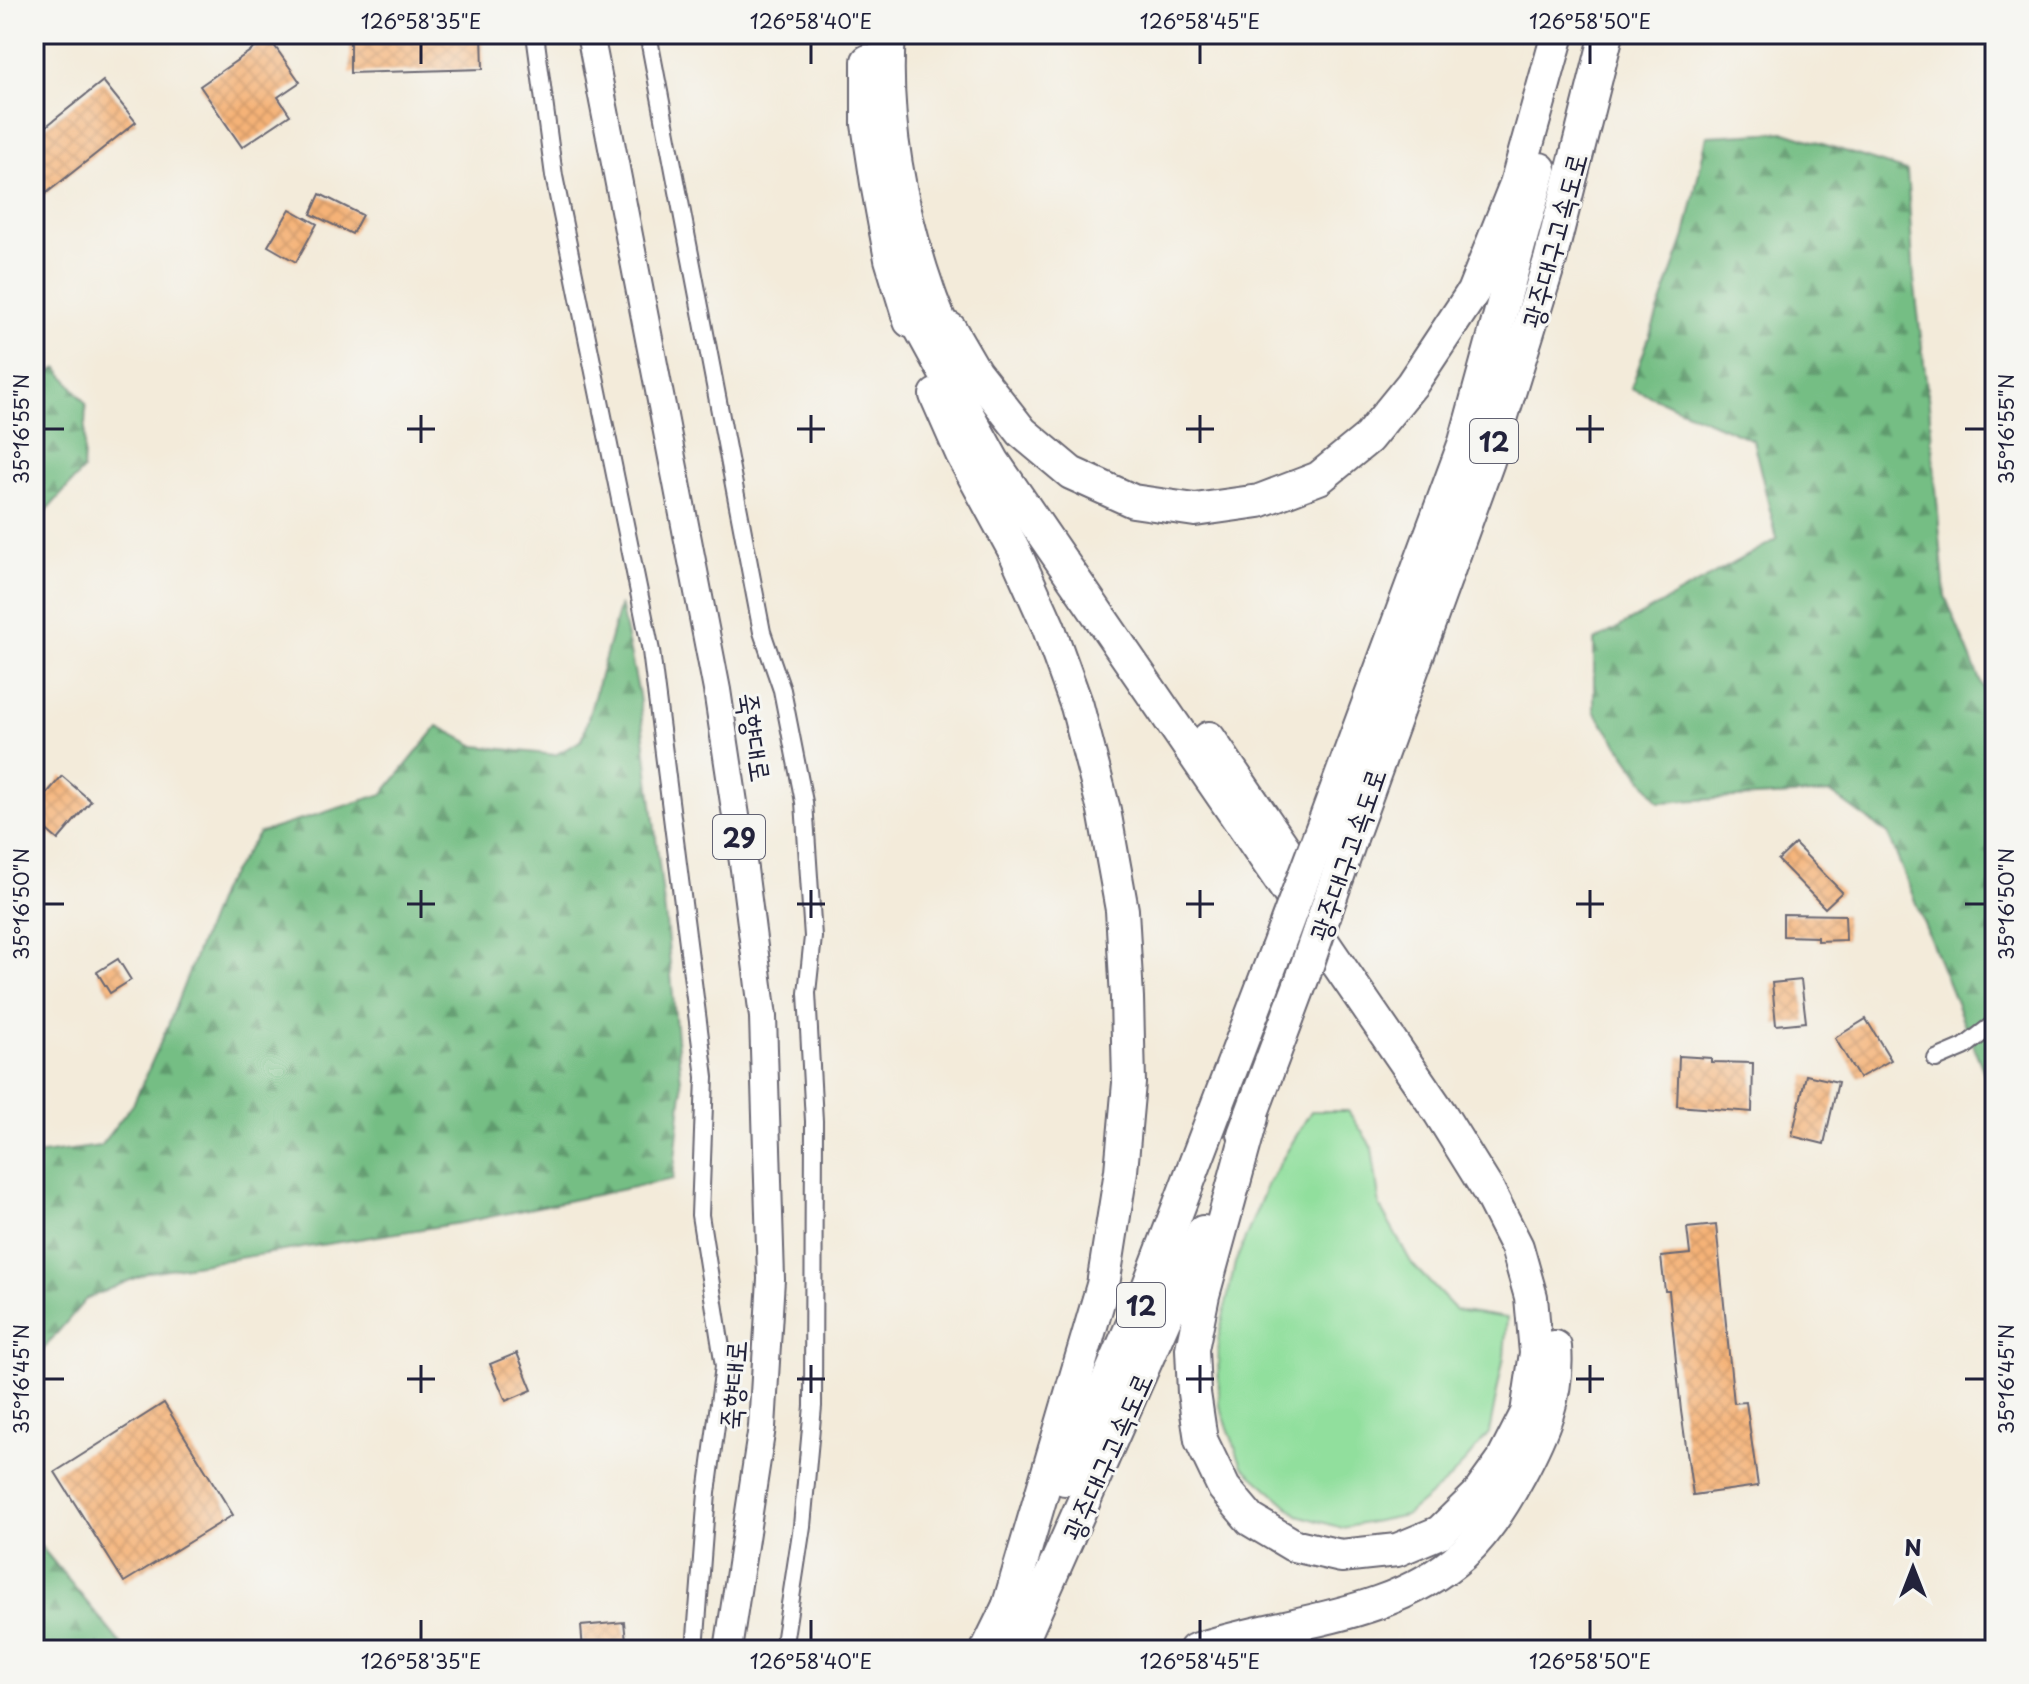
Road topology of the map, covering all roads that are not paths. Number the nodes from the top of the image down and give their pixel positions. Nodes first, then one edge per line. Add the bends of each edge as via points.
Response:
1 (535, 34) edge
2 (590, 34) edge
3 (648, 34) edge
4 (868, 34) edge
5 (889, 34) edge
6 (1558, 34) edge
7 (1574, 34) edge
8 (1607, 34) edge
9 (916, 295) junction
10 (1337, 831) junction
11 (1995, 1023) edge
12 (1936, 1059) dead end
13 (1252, 1117) junction
14 (1008, 1608) junction
15 (695, 1650) edge
16 (728, 1650) edge
17 (783, 1650) edge
18 (987, 1650) edge
19 (1018, 1650) edge
20 (1195, 1650) edge

1 - 15 street via 554,176 651,651 705,1077 700,1215 724,1366 707,1493
2 - 16 main road, 죽향대로 / 29 via 717,690 763,1017 770,1294 762,1427
3 - 17 street via 762,632 782,690 804,802 813,937 807,993 814,1121 813,1406
4 - 9 highway via 868,124 891,259
5 - 9 highway via 892,132
6 - 9 highway via 1516,184 1473,292 1412,384 1368,438 1319,478 1259,501 1195,510 1133,501 1071,473 1022,432
7 - 10 highway, 광주대구고속도로 / 12 via 1465,442
8 - 10 highway, 광주대구고속도로 / 12 via 1550,260 1488,461
9 - 13 highway via 993,461 1440,1113 1517,1247 1531,1297 1536,1353 1527,1413 1477,1496 1440,1532 1397,1550 1341,1556 1293,1545 1251,1520 1224,1488 1201,1440 1192,1349
9 - 14 highway via 925,369 962,454 1014,550 1077,706 1122,910 1129,1083 1103,1285
9 - 20 highway via 1009,451 1457,1106 1533,1237 1552,1299 1557,1361 1551,1407 1502,1507 1463,1554 1413,1588 1364,1608
10 - 13 highway, 광주대구고속도로 / 12, bridge via 1304,974
10 - 14 highway, 광주대구고속도로 / 12, bridge via 1276,951 1144,1298
11 - 12 street via 1964,1047
13 - 19 highway, 광주대구고속도로 / 12
14 - 18 highway, 광주대구고속도로 / 12

